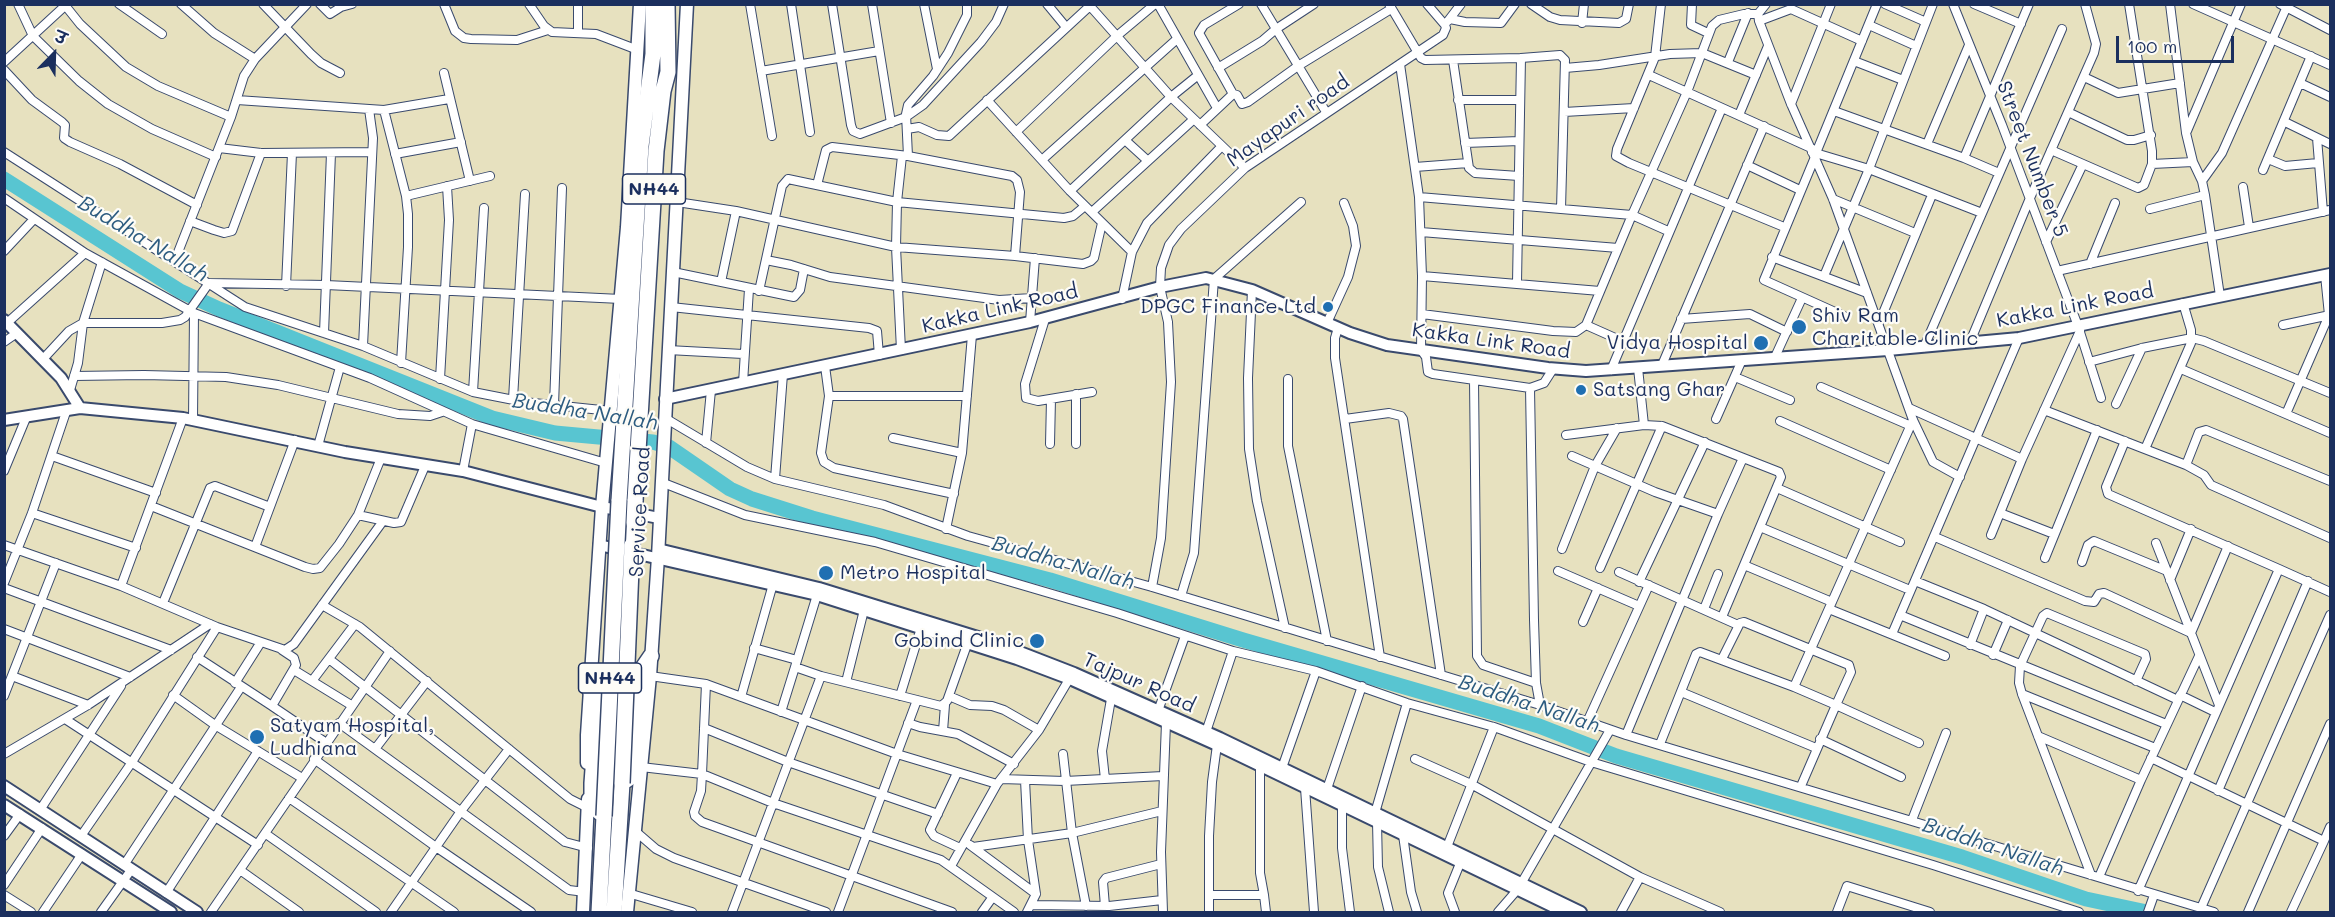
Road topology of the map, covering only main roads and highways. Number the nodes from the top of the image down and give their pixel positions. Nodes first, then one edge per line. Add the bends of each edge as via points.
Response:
1 (640, 4) edge
2 (653, 4) edge
3 (667, 4) edge
4 (687, 4) edge
5 (651, 656) junction
6 (590, 690) junction
7 (622, 783) junction
8 (604, 816) junction
9 (584, 912) edge
10 (599, 912) edge
11 (614, 912) edge
12 (627, 912) edge

1 - 6 main road, Service Road
2 - 8 highway, NH44, bridge via 653,54 641,146 627,373
3 - 7 highway, NH44, bridge via 668,72 656,151 636,458
4 - 5 main road, Service Road
5 - 7 highway via 640,672 633,767
5 - 12 main road, Service Road
6 - 8 highway via 598,702 592,806
6 - 9 main road, Service Road
7 - 11 highway, NH44
8 - 10 highway, NH44

